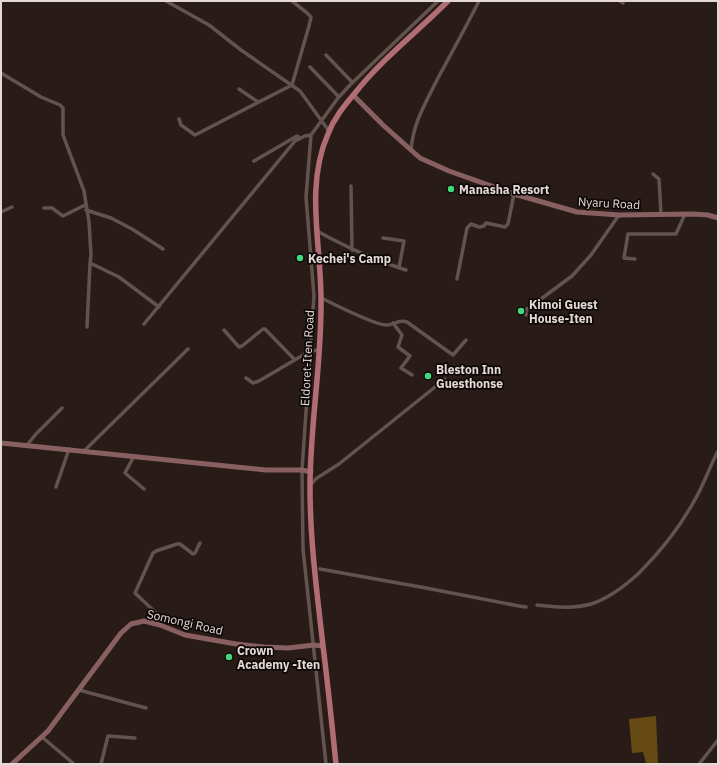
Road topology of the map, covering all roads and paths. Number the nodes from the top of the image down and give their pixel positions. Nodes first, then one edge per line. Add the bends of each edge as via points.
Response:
1 (166, 1) edge
2 (292, 1) edge
3 (438, 1) edge
4 (448, 1) edge
5 (479, 1) edge
6 (428, 10) junction
7 (433, 15) junction
8 (326, 55) dead end
9 (310, 67) dead end
10 (1, 73) edge
11 (352, 82) junction
12 (292, 85) junction
13 (239, 89) dead end
14 (353, 95) junction
15 (338, 97) junction
16 (258, 102) junction
17 (179, 120) dead end
18 (322, 121) junction
19 (329, 131) junction
20 (311, 135) junction
21 (300, 138) junction
22 (413, 151) junction
23 (254, 161) dead end
24 (653, 174) dead end
25 (351, 186) dead end
26 (514, 194) junction
27 (85, 205) junction
28 (12, 207) dead end
29 (44, 208) dead end
30 (86, 210) junction
31 (1, 212) edge
32 (620, 214) junction
33 (661, 214) junction
34 (685, 214) junction
35 (718, 218) edge
36 (317, 231) junction
37 (383, 238) dead end
38 (163, 249) dead end
39 (352, 250) junction
40 (635, 259) dead end
41 (90, 263) junction
42 (399, 268) junction
43 (406, 270) dead end
44 (457, 279) dead end
45 (321, 298) junction
46 (159, 307) junction
47 (526, 315) dead end
48 (392, 323) junction
49 (144, 324) dead end
50 (87, 326) dead end
51 (224, 330) dead end
52 (466, 340) dead end
53 (188, 349) dead end
54 (320, 350) junction
55 (310, 351) junction
56 (294, 360) junction
57 (412, 375) dead end
58 (246, 378) dead end
59 (445, 379) dead end
60 (62, 408) dead end
61 (1, 442) edge
62 (27, 445) junction
63 (69, 449) junction
64 (84, 451) junction
65 (718, 451) edge
66 (134, 456) junction
67 (302, 470) junction
68 (311, 472) junction
69 (310, 485) junction
70 (56, 487) dead end
71 (144, 489) dead end
72 (200, 543) dead end
73 (320, 569) dead end
74 (537, 605) dead end
75 (526, 607) dead end
76 (160, 625) junction
77 (314, 645) junction
78 (323, 646) junction
79 (79, 690) junction
80 (146, 708) dead end
81 (42, 737) junction
82 (136, 738) dead end
83 (718, 740) edge
84 (12, 764) edge
85 (74, 764) edge
86 (101, 764) edge
87 (326, 764) edge
88 (336, 764) edge
89 (699, 764) edge

1 - 12 street via 209,25
2 - 12 street via 310,17 310,26
3 - 6 street
4 - 7 main road, Eldoret-Iten Road
5 - 22 street via 423,107 412,137
6 - 7 street
6 - 11 street
7 - 14 main road, Eldoret-Iten Road via 379,65
8 - 11 street
9 - 15 street
10 - 27 street via 62,107 64,135 84,191
11 - 15 street
12 - 16 street
12 - 18 street via 305,97
13 - 16 street
14 - 19 main road, Eldoret-Iten Road via 342,107
14 - 22 street, Nyaru Road via 383,126
15 - 18 street
16 - 17 street via 195,135 181,125
18 - 19 street
18 - 20 street
19 - 36 main road, Eldoret-Iten Road via 318,160 316,175
20 - 21 street
20 - 55 street via 306,197 314,296
21 - 23 street via 297,136
21 - 46 street
22 - 26 street, Nyaru Road via 432,164
24 - 33 street via 658,179
25 - 39 street
26 - 32 street, Nyaru Road via 577,212
26 - 44 street via 508,224 505,227 486,223 479,227 471,224 467,228
27 - 29 street via 63,216 52,208
27 - 30 street
28 - 31 street
30 - 38 street via 111,218
30 - 41 street via 89,222
32 - 33 street, Nyaru Road
32 - 47 street via 591,255 572,276 526,310
33 - 34 street, Nyaru Road
34 - 35 street, Nyaru Road
34 - 40 street via 676,234 628,234 624,258
36 - 39 street
36 - 45 main road, Eldoret-Iten Road
37 - 42 street via 404,242
39 - 42 street
41 - 46 street via 119,277
41 - 50 street
42 - 43 street
45 - 48 street via 374,322 386,325
45 - 54 main road, Eldoret-Iten Road
46 - 49 street
48 - 52 street via 402,320 407,322 453,355
48 - 57 street via 402,335 398,347 410,356 401,368
51 - 56 street via 239,347 265,329
53 - 64 street
54 - 55 street
54 - 68 main road, Eldoret-Iten Road
55 - 56 street
55 - 67 street
56 - 58 street via 259,381 253,383
59 - 69 street
60 - 62 street
61 - 62 street
62 - 63 street
63 - 64 street
63 - 70 street
64 - 66 street
65 - 74 street via 693,503 668,543 631,580 612,596 591,604 559,608
66 - 67 street via 266,470
66 - 71 street via 124,473
67 - 68 street
67 - 77 street via 303,550
68 - 69 main road, Eldoret-Iten Road
69 - 78 main road, Eldoret-Iten Road via 313,551
72 - 76 street via 193,554 180,544 153,553 135,593 155,612
73 - 75 street
76 - 77 street, Somongi Road via 185,635 236,644 288,648
76 - 79 street, Somongi Road via 144,621 125,628
77 - 78 street, Somongi Road
77 - 87 street
78 - 88 main road, Eldoret-Iten Road
79 - 80 street
79 - 81 street, Somongi Road
81 - 84 street, Somongi Road
81 - 85 street
82 - 86 street via 108,736
83 - 89 street

